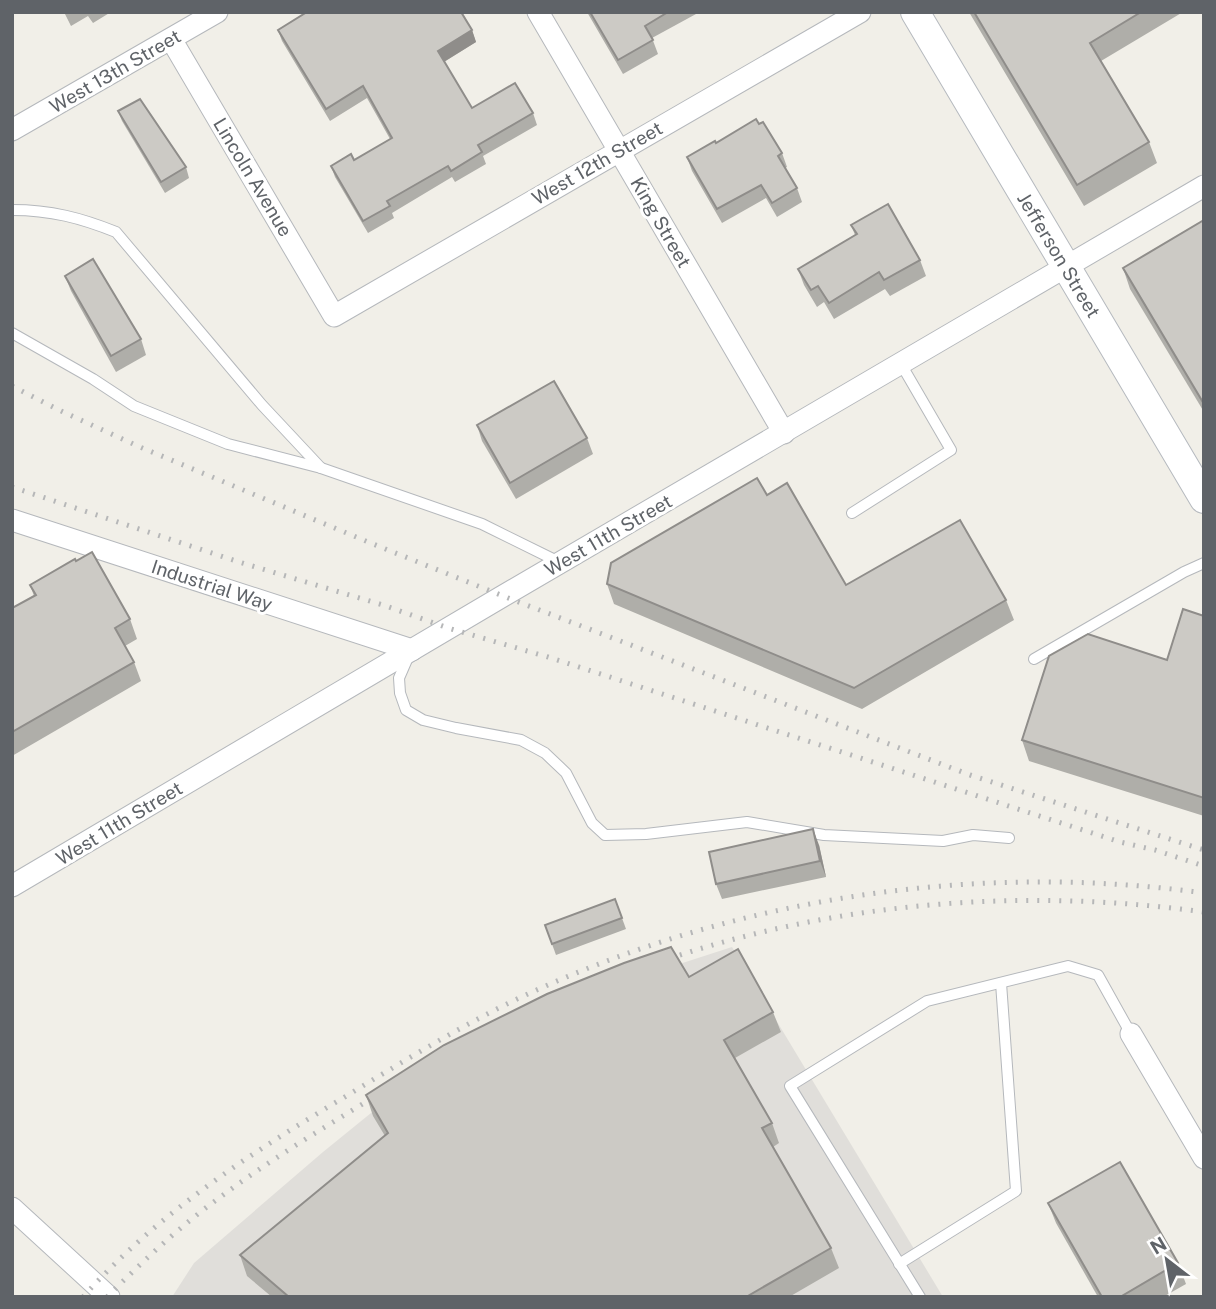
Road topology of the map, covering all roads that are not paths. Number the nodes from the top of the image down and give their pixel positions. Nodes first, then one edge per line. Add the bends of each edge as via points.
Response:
1 (217, 12) edge
2 (538, 12) edge
3 (860, 12) edge
4 (915, 12) edge
5 (171, 39) junction
6 (12, 130) edge
7 (619, 150) junction
8 (1204, 186) edge
9 (12, 210) edge
10 (1066, 267) junction
11 (334, 316) joint
12 (12, 334) edge
13 (901, 363) junction
14 (783, 433) junction
15 (321, 468) junction
16 (1204, 499) edge
17 (852, 513) dead end
18 (12, 520) edge
19 (561, 563) junction
20 (1204, 563) edge
21 (412, 650) junction
22 (1034, 659) dead end
23 (1009, 838) dead end
24 (12, 886) edge
25 (1001, 983) junction
26 (1131, 1034) joint
27 (1204, 1158) edge
28 (12, 1209) edge
29 (899, 1264) junction
30 (109, 1297) edge
31 (920, 1297) edge

1 - 5 street, West 13th Street
2 - 7 street, King Street
3 - 7 street, West 12th Street
4 - 10 street, Jefferson Street
5 - 6 street, West 13th Street
5 - 11 street, Lincoln Avenue
7 - 11 street, West 12th Street
7 - 14 street, King Street
8 - 10 street, West 11th Street
9 - 15 lane via 84,219 116,232
10 - 13 street, West 11th Street
10 - 16 street, Jefferson Street
12 - 15 lane via 134,406 228,444
13 - 14 street, West 11th Street
13 - 17 lane via 951,450
14 - 19 street, West 11th Street
15 - 19 lane via 482,524
18 - 21 street, Industrial Way
19 - 21 street, West 11th Street
20 - 22 lane
21 - 23 lane via 399,678 406,710 423,720 521,740 545,753 566,773 592,823 605,835 747,822 824,835 943,841 973,835
21 - 24 street, West 11th Street
25 - 26 lane via 1068,966 1098,975
25 - 29 lane via 1016,1191
25 - 29 lane via 927,1001 790,1086
26 - 27 street
28 - 30 street
29 - 31 lane

